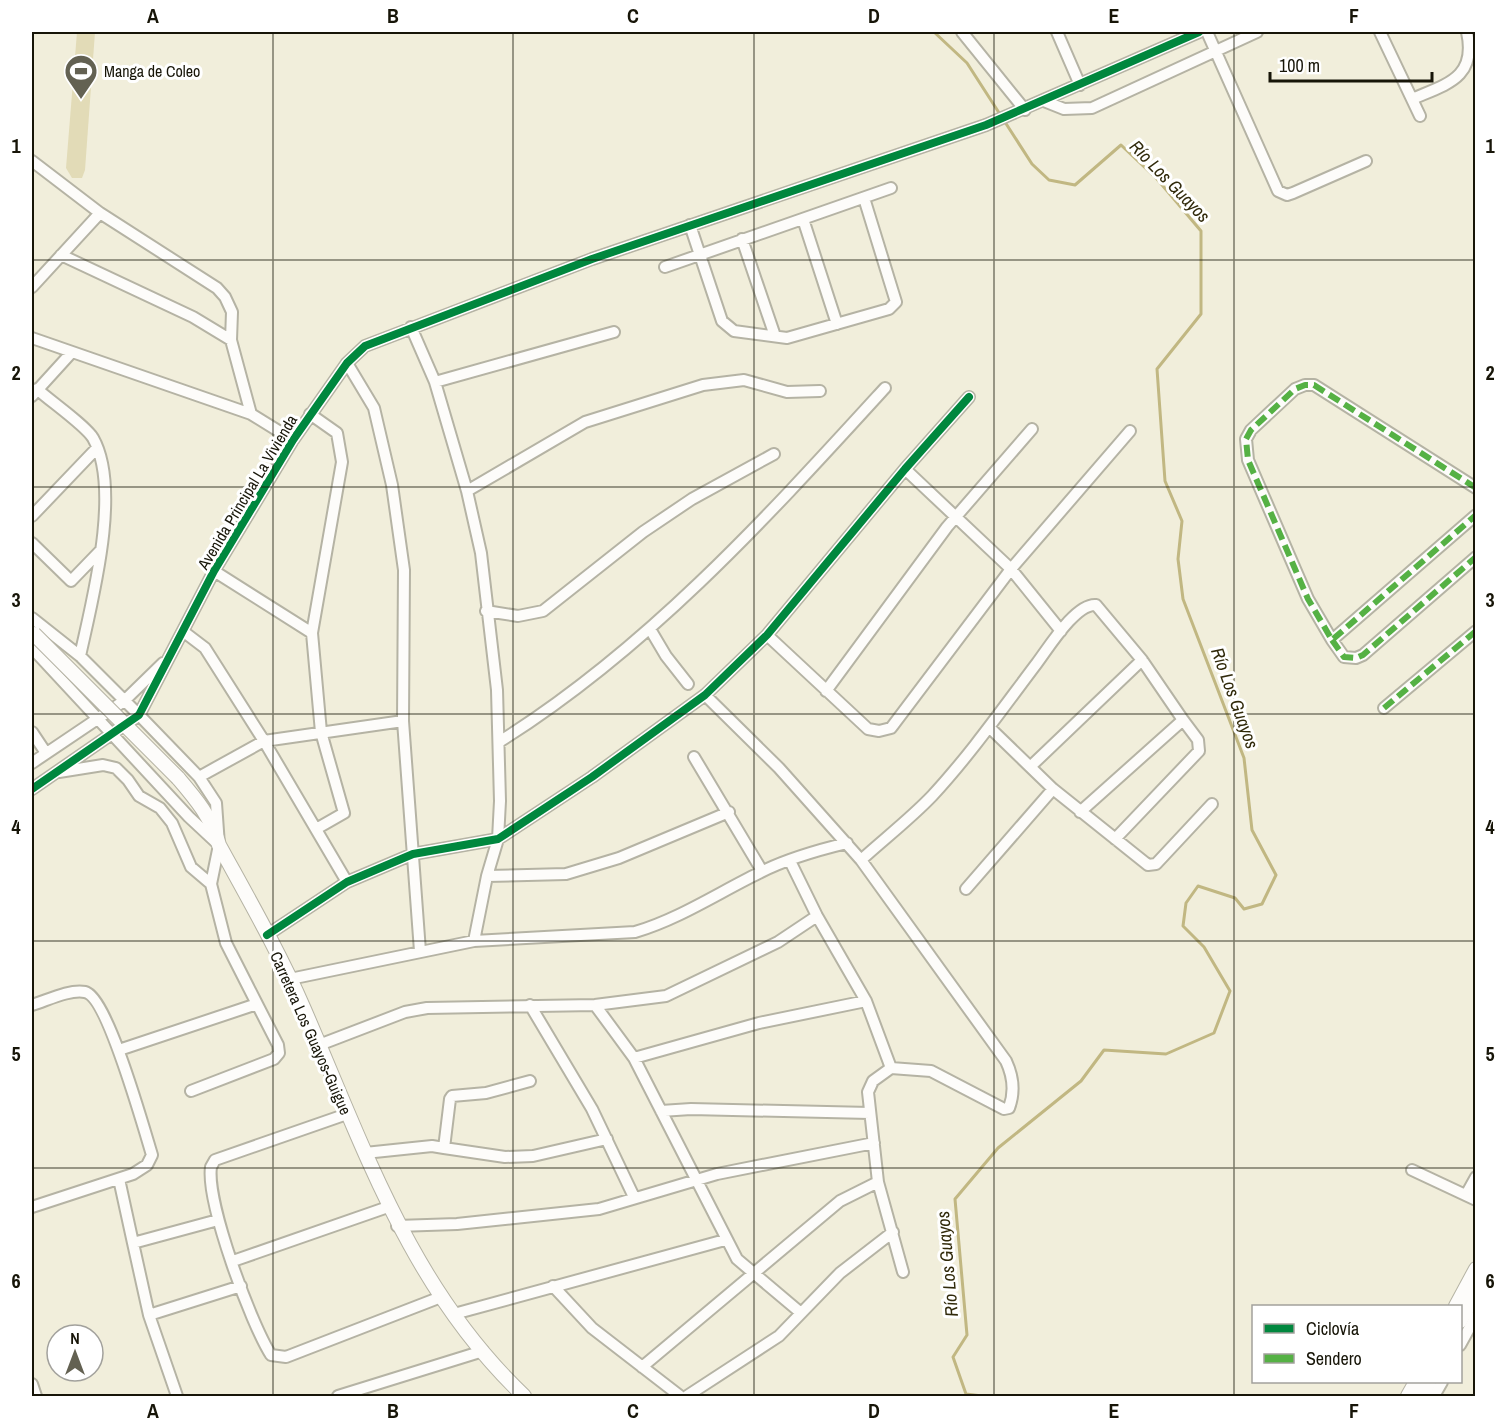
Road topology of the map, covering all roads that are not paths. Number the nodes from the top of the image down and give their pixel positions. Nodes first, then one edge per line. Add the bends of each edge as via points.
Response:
1 (962, 32) edge
2 (1057, 32) edge
3 (1199, 32) edge
4 (1207, 32) edge
5 (1257, 32) edge
6 (1380, 32) edge
7 (1467, 32) edge
8 (1175, 36) edge
9 (1216, 50) junction
10 (1080, 85) junction
11 (1412, 99) junction
12 (1044, 101) junction
13 (1021, 111) junction
14 (1420, 116) dead end
15 (1366, 161) dead end
16 (33, 167) edge
17 (891, 188) dead end
18 (864, 198) junction
19 (100, 213) junction
20 (802, 219) junction
21 (690, 225) junction
22 (742, 239) junction
23 (699, 254) junction
24 (62, 255) junction
25 (665, 267) dead end
26 (32, 287) edge
27 (837, 324) junction
28 (411, 327) junction
29 (614, 332) dead end
30 (775, 336) junction
31 (32, 338) edge
32 (231, 340) junction
33 (72, 352) junction
34 (346, 363) junction
35 (435, 382) junction
36 (885, 388) dead end
37 (820, 390) dead end
38 (34, 393) edge
39 (969, 397) dead end
40 (252, 414) junction
41 (310, 414) junction
42 (1032, 429) dead end
43 (1130, 431) dead end
44 (293, 440) junction
45 (97, 448) junction
46 (774, 454) dead end
47 (905, 469) junction
48 (1476, 488) edge
49 (467, 491) junction
50 (1476, 515) edge
51 (32, 516) edge
52 (956, 517) junction
53 (32, 543) edge
54 (101, 550) junction
55 (1476, 557) edge
56 (1011, 569) junction
57 (214, 571) junction
58 (486, 611) junction
59 (32, 618) edge
60 (650, 629) junction
61 (1061, 631) junction
62 (1476, 631) edge
63 (184, 632) junction
64 (33, 633) edge
65 (312, 633) junction
66 (767, 635) junction
67 (1332, 640) junction
68 (32, 648) edge
69 (174, 652) junction
70 (80, 656) junction
71 (1142, 660) junction
72 (688, 684) dead end
73 (826, 691) junction
74 (705, 695) junction
75 (124, 701) junction
76 (1384, 708) dead end
77 (139, 715) junction
78 (98, 720) junction
79 (1183, 720) junction
80 (403, 721) junction
81 (989, 727) junction
82 (32, 732) edge
83 (321, 732) junction
84 (113, 736) junction
85 (264, 741) junction
86 (499, 742) junction
87 (46, 753) junction
88 (694, 757) dead end
89 (32, 763) edge
90 (1031, 766) junction
91 (53, 772) junction
92 (199, 777) junction
93 (32, 789) edge
94 (1053, 789) junction
95 (1212, 804) dead end
96 (729, 812) junction
97 (1080, 812) junction
98 (316, 829) junction
99 (498, 839) junction
100 (1115, 839) junction
101 (847, 843) junction
102 (219, 845) junction
103 (413, 854) junction
104 (861, 860) junction
105 (790, 861) junction
106 (762, 871) junction
107 (487, 876) junction
108 (347, 882) junction
109 (211, 884) junction
110 (966, 889) dead end
111 (817, 916) junction
112 (267, 935) junction
113 (474, 941) junction
114 (420, 951) junction
115 (290, 979) junction
116 (866, 1001) junction
117 (257, 1004) junction
118 (32, 1005) edge
119 (531, 1005) junction
120 (596, 1005) junction
121 (319, 1045) junction
122 (119, 1050) junction
123 (633, 1058) junction
124 (891, 1068) junction
125 (531, 1081) dead end
126 (191, 1091) dead end
127 (661, 1111) junction
128 (870, 1113) junction
129 (347, 1114) junction
130 (607, 1139) junction
131 (874, 1143) junction
132 (444, 1148) junction
133 (365, 1153) junction
134 (1412, 1170) dead end
135 (1476, 1177) edge
136 (119, 1179) junction
137 (695, 1182) junction
138 (878, 1182) junction
139 (633, 1197) junction
140 (1471, 1198) edge
141 (32, 1207) edge
142 (388, 1207) junction
143 (218, 1220) junction
144 (397, 1226) junction
145 (893, 1232) junction
146 (725, 1240) junction
147 (133, 1244) junction
148 (233, 1261) junction
149 (1476, 1269) edge
150 (903, 1272) dead end
151 (756, 1274) junction
152 (241, 1286) junction
153 (554, 1286) junction
154 (1476, 1293) edge
155 (441, 1297) junction
156 (1457, 1305) edge
157 (801, 1313) junction
158 (454, 1314) junction
159 (149, 1316) junction
160 (1476, 1316) edge
161 (1462, 1319) edge
162 (1462, 1343) edge
163 (483, 1351) junction
164 (642, 1367) junction
165 (32, 1384) edge
166 (36, 1396) edge
167 (177, 1396) edge
168 (338, 1396) edge
169 (524, 1396) edge
170 (680, 1396) edge
171 (687, 1396) edge

1 - 13 street
2 - 10 street
3 - 8 street, Avenida Principal La Vivienda
4 - 9 street
5 - 9 street
6 - 11 street
7 - 11 street via 1470,53 1462,72 1453,81
8 - 10 street, Avenida Principal La Vivienda
9 - 12 street via 1092,108 1064,109
9 - 15 street via 1282,194 1293,193
10 - 12 street, Avenida Principal La Vivienda
11 - 14 street
12 - 13 street, Avenida Principal La Vivienda
13 - 21 street, Avenida Principal La Vivienda
16 - 19 street
17 - 18 street
18 - 20 street
18 - 27 street via 897,302 889,309
19 - 24 street
19 - 32 street via 217,288 232,312
20 - 22 street
20 - 27 street
21 - 23 street
21 - 28 street, Avenida Principal La Vivienda
22 - 23 street
22 - 30 street
23 - 25 street
23 - 30 street via 722,321 728,328
24 - 26 street
24 - 32 street via 193,317
27 - 30 street via 792,337
28 - 34 street, Avenida Principal La Vivienda via 365,346
28 - 35 street
29 - 35 street
31 - 33 street
32 - 40 street
33 - 38 street
33 - 40 street
34 - 41 street, Avenida Principal La Vivienda
34 - 80 street via 374,408 392,485 404,570
35 - 49 street
36 - 60 street via 786,496
37 - 49 street via 787,393 744,380 703,385 585,422
38 - 45 street via 92,436
39 - 47 street
40 - 44 street
41 - 44 street, Avenida Principal La Vivienda
41 - 65 street via 337,433 342,462
42 - 52 street
43 - 56 street
44 - 57 street, Avenida Principal La Vivienda
45 - 51 street
45 - 54 street via 104,501
46 - 58 street via 692,499 643,532 543,611 518,616
47 - 52 street
47 - 66 street
48 - 67 street via 1314,386 1295,389 1251,430 1246,439 1248,460 1308,599
49 - 58 street via 481,553
50 - 67 street
52 - 56 street
52 - 73 street
53 - 54 street via 71,580
54 - 70 street via 94,601
55 - 67 street via 1363,655 1344,657
56 - 61 street
56 - 73 street via 891,728 868,729
57 - 63 street, Avenida Principal La Vivienda
57 - 65 street
58 - 86 street via 497,690
59 - 70 street
60 - 72 street
60 - 86 street via 536,719
61 - 71 street via 1083,607 1096,605
61 - 81 street
62 - 76 street
63 - 69 street, Avenida Principal La Vivienda
63 - 85 street via 204,648
64 - 102 main road, Carretera Los Guayos-Guigue, bridge via 178,778 214,827
65 - 83 street
66 - 73 street
66 - 74 street
68 - 78 street
69 - 75 street, Avenida Principal La Vivienda
69 - 77 street, Avenida Principal La Vivienda
70 - 75 street
71 - 79 street
71 - 90 street
74 - 99 street
74 - 101 street
75 - 77 street
75 - 78 street, Avenida Principal La Vivienda
77 - 84 street, Avenida Principal La Vivienda
77 - 92 street
78 - 84 street
78 - 87 street, Avenida Principal La Vivienda
79 - 97 street
79 - 100 street via 1198,740 1199,751
80 - 83 street
80 - 103 street
81 - 90 street
81 - 104 street via 931,796
82 - 87 street
83 - 85 street
83 - 98 street via 344,813
84 - 91 street, Avenida Principal La Vivienda
84 - 102 street
85 - 92 street
85 - 98 street
86 - 99 street
87 - 89 street, Avenida Principal La Vivienda
88 - 96 street
90 - 94 street
91 - 93 street, Avenida Principal La Vivienda
91 - 109 street via 103,765 116,768 139,796 160,808 172,823 191,867
92 - 102 street via 216,803
94 - 97 street
94 - 110 street
95 - 100 street via 1152,866
96 - 106 street
96 - 107 street via 619,858 576,871
97 - 100 street
98 - 108 street
99 - 103 street
99 - 107 street
101 - 104 street
101 - 105 street
102 - 109 street
102 - 112 main road, Carretera Los Guayos-Guigue
103 - 108 street
103 - 114 street
104 - 124 street via 1006,1061 1013,1080 1012,1101 1004,1109 931,1071
105 - 106 street
105 - 111 street
106 - 113 street via 658,925 635,932
107 - 113 street
108 - 112 street
109 - 117 street via 225,943
111 - 116 street
111 - 120 street via 778,942 666,996
112 - 115 main road, Carretera Los Guayos-Guigue
113 - 114 street
114 - 115 street
115 - 121 main road, Carretera Los Guayos-Guigue
116 - 123 street via 759,1023
116 - 124 street
117 - 122 street
117 - 126 street via 279,1053 274,1059
118 - 122 street via 85,992 95,997
119 - 120 street
119 - 121 street via 405,1012
119 - 130 street
120 - 123 street
121 - 129 main road, Carretera Los Guayos-Guigue
122 - 136 street via 152,1155 147,1165
123 - 127 street
124 - 128 street via 873,1081 868,1092
125 - 132 street via 486,1093 452,1096
127 - 128 street via 691,1108
127 - 137 street
128 - 131 street
129 - 133 main road, Carretera Los Guayos-Guigue
129 - 143 street via 215,1160 210,1174
130 - 132 street via 533,1156 505,1157
130 - 139 street
131 - 137 street via 717,1174
131 - 138 street
132 - 133 street
133 - 142 main road, Carretera Los Guayos-Guigue
134 - 140 street
135 - 140 street
136 - 141 street
136 - 147 street
137 - 139 street
137 - 146 street
138 - 145 street
138 - 151 street via 840,1201
139 - 144 street via 599,1209 457,1224
142 - 144 main road, Carretera Los Guayos-Guigue
142 - 148 street
143 - 147 street
143 - 148 street
144 - 155 main road, Carretera Los Guayos-Guigue
145 - 150 street
145 - 157 street via 840,1273
146 - 151 street via 737,1259
146 - 153 street
147 - 159 street
148 - 152 street
149 - 156 main road
151 - 157 street
151 - 164 street
152 - 155 street via 271,1355 286,1357
152 - 159 street
153 - 158 street
153 - 164 street via 591,1328
154 - 161 main road
155 - 158 main road, Carretera Los Guayos-Guigue
157 - 171 street via 779,1336
158 - 163 main road, Carretera Los Guayos-Guigue
159 - 167 street
160 - 162 street
163 - 168 street
163 - 169 main road, Carretera Los Guayos-Guigue
164 - 170 street
165 - 166 street

